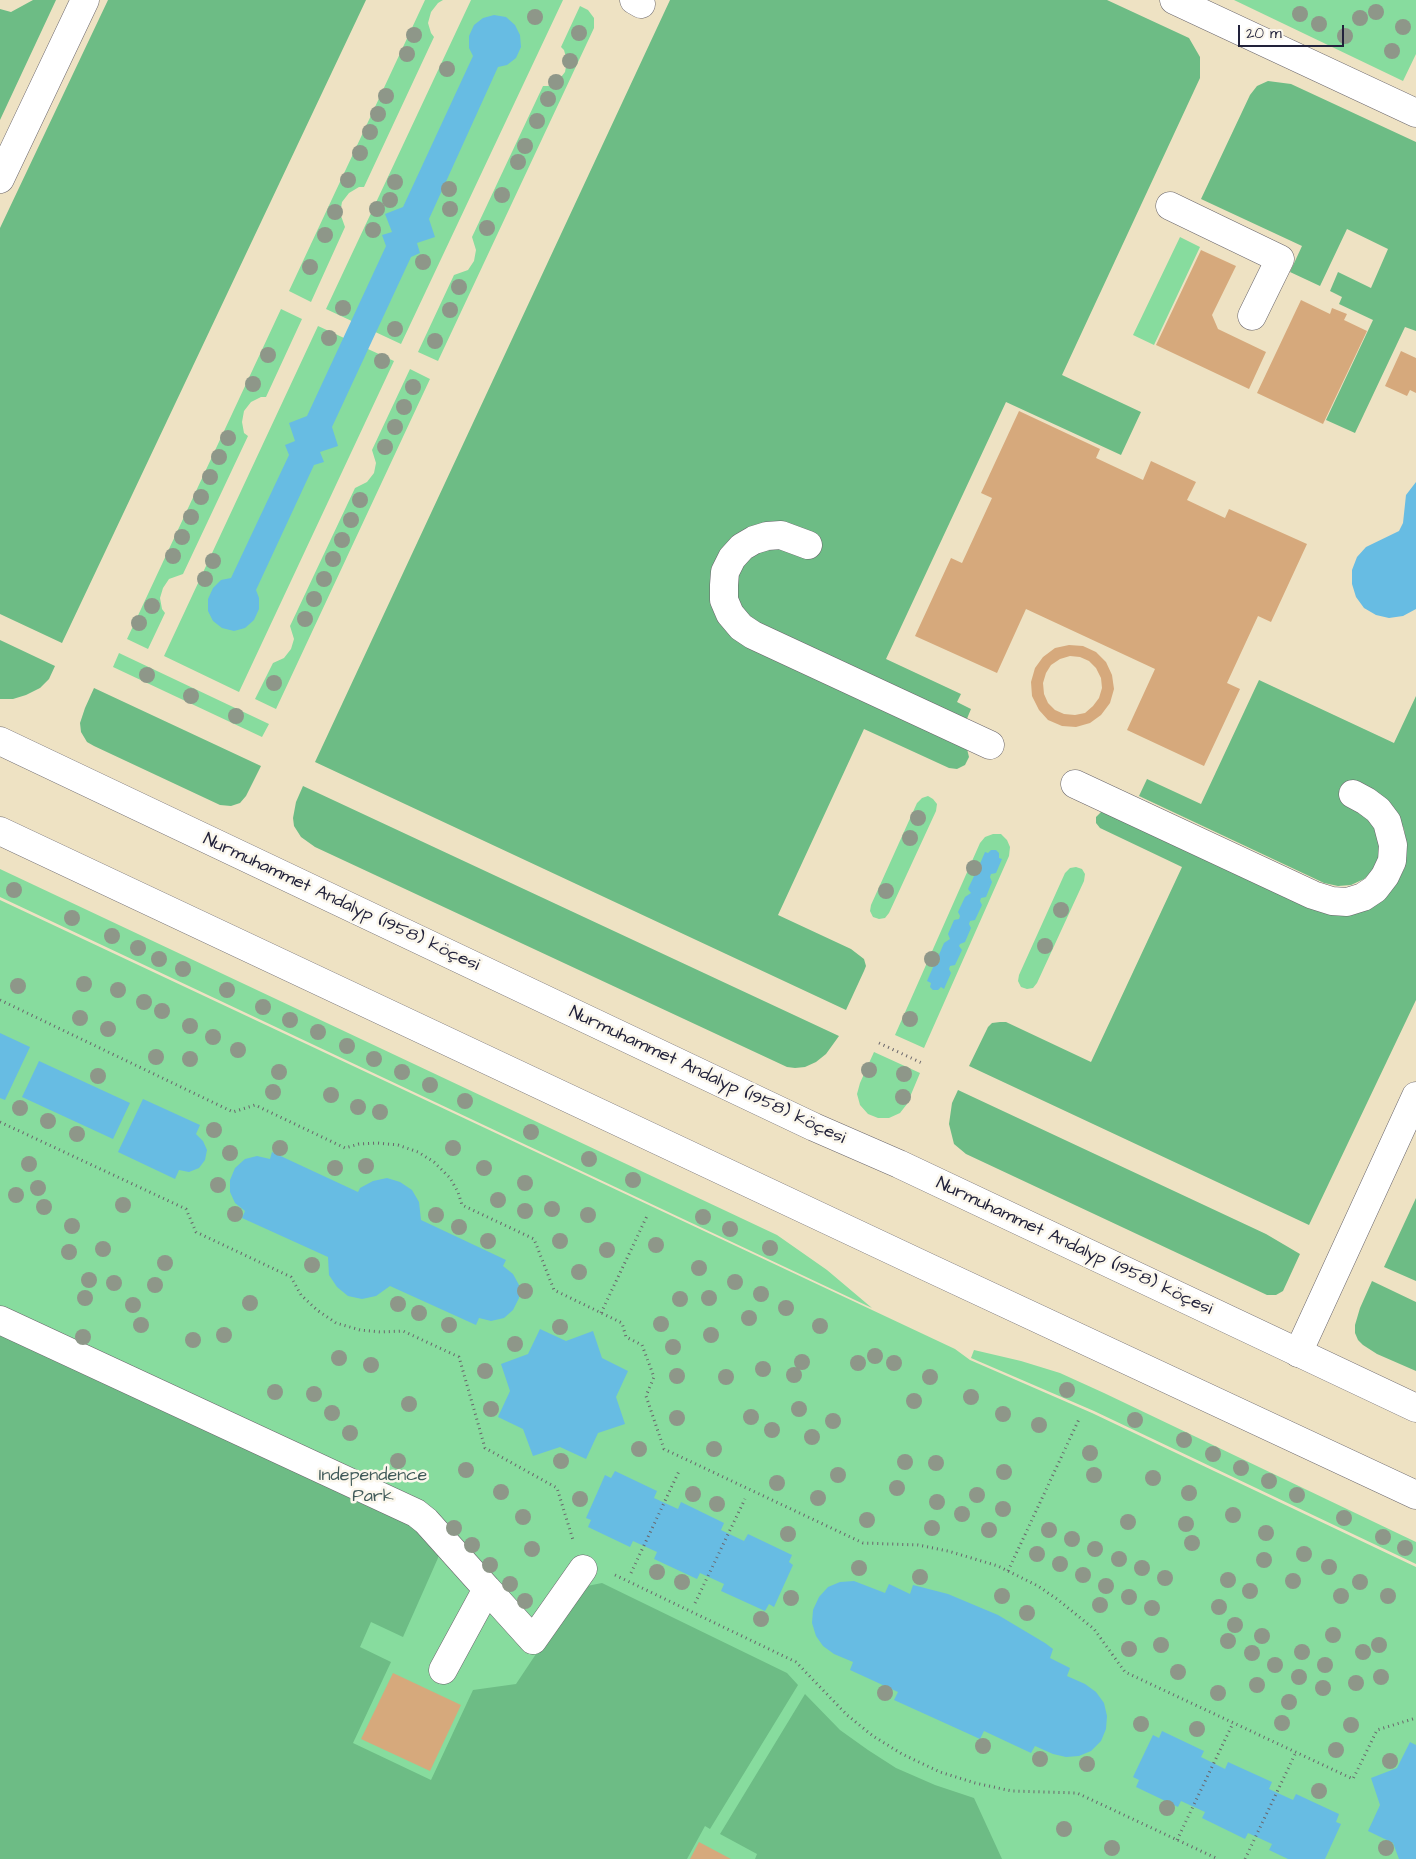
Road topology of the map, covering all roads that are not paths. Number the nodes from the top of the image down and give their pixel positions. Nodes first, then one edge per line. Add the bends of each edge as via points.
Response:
1 (85, 0) edge
2 (1174, 0) edge
3 (1416, 113) edge
4 (0, 179) edge
5 (1170, 206) dead end
6 (1252, 316) dead end
7 (808, 545) dead end
8 (0, 741) edge
9 (990, 746) dead end
10 (1074, 784) dead end
11 (1353, 794) dead end
12 (0, 831) edge
13 (1416, 1096) edge
14 (0, 1320) edge
15 (1298, 1353) junction
16 (1416, 1408) edge
17 (1416, 1495) edge
18 (583, 1569) road end
19 (487, 1589) junction
20 (443, 1670) dead end

1 - 4 main road
2 - 3 main road
5 - 6 main road via 1280,259
7 - 9 main road via 781,536 767,536 742,546 732,558 725,572 724,600 741,627
8 - 15 main road, Nurmuhammet Andalyp (1958) köçesi
10 - 11 main road via 1313,895 1347,902 1375,889 1392,861 1393,845 1387,822 1378,810
12 - 17 main road
13 - 15 main road
14 - 19 main road via 416,1513
15 - 16 main road, Nurmuhammet Andalyp (1958) köçesi
18 - 19 main road via 533,1640
19 - 20 main road

